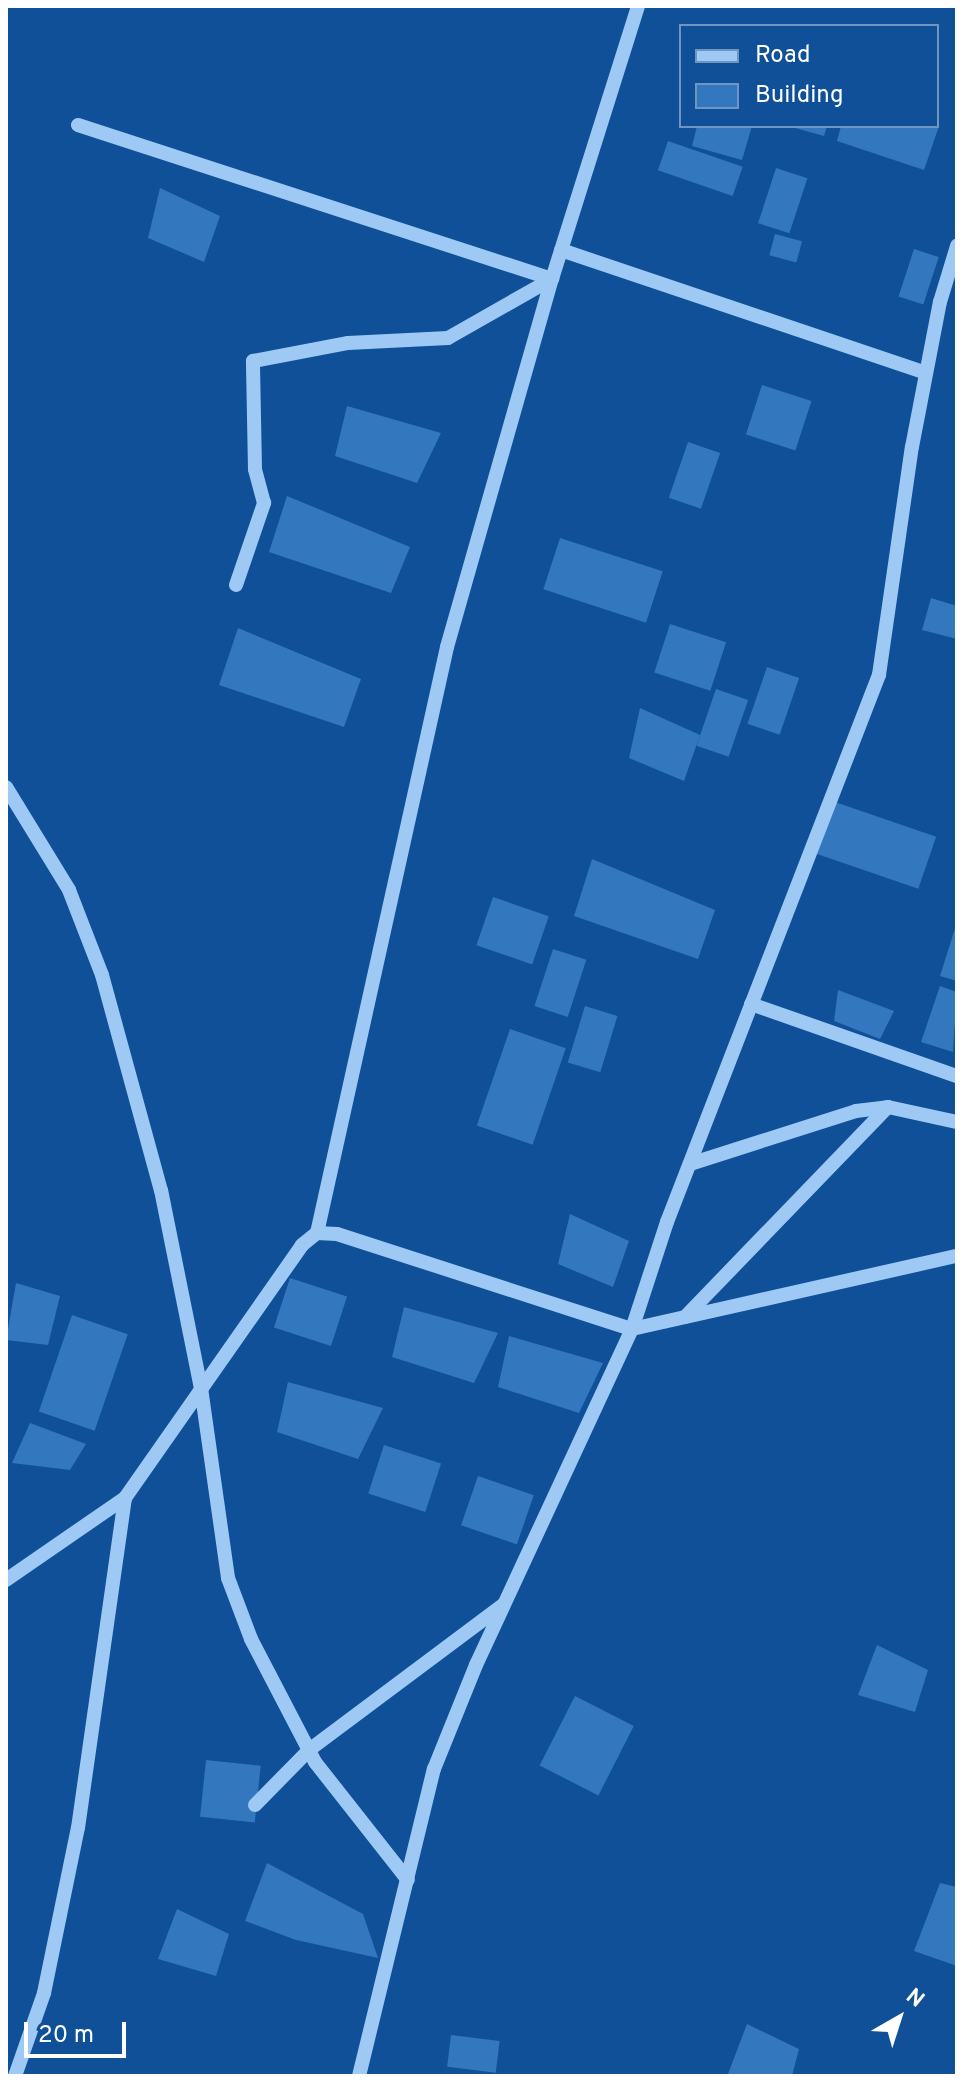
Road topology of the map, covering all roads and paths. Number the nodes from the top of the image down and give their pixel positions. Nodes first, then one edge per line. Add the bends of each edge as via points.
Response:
1 (638, 6) edge
2 (78, 125) dead end
3 (957, 246) edge
4 (561, 250) junction
5 (552, 279) junction
6 (926, 373) junction
7 (236, 585) dead end
8 (6, 787) edge
9 (751, 1004) junction
10 (957, 1076) edge
11 (888, 1107) junction
12 (957, 1122) edge
13 (690, 1164) junction
14 (317, 1233) junction
15 (957, 1256) edge
16 (685, 1317) junction
17 (632, 1329) junction
18 (201, 1388) junction
19 (125, 1498) junction
20 (6, 1580) edge
21 (506, 1604) junction
22 (309, 1750) junction
23 (255, 1805) dead end
24 (408, 1880) junction
25 (15, 2076) edge
26 (359, 2076) edge

1 - 4 street
2 - 5 street
3 - 6 street
4 - 5 street
4 - 6 street
5 - 7 street via 448,338 348,343 253,361 255,469 264,503
5 - 14 street via 447,647
6 - 9 street via 886,598 879,675
8 - 18 street via 69,890 102,975 161,1190
9 - 10 street
9 - 13 street
11 - 12 street
11 - 13 street via 843,1115
11 - 16 street
13 - 17 street
14 - 17 street via 337,1234
14 - 18 street via 302,1245
15 - 16 street
16 - 17 street
17 - 21 street
18 - 19 street
18 - 22 street via 228,1578 251,1639
19 - 20 street
19 - 25 street via 78,1828 44,1993
21 - 22 street
21 - 24 street via 434,1769
22 - 23 street
22 - 24 street
24 - 26 street

